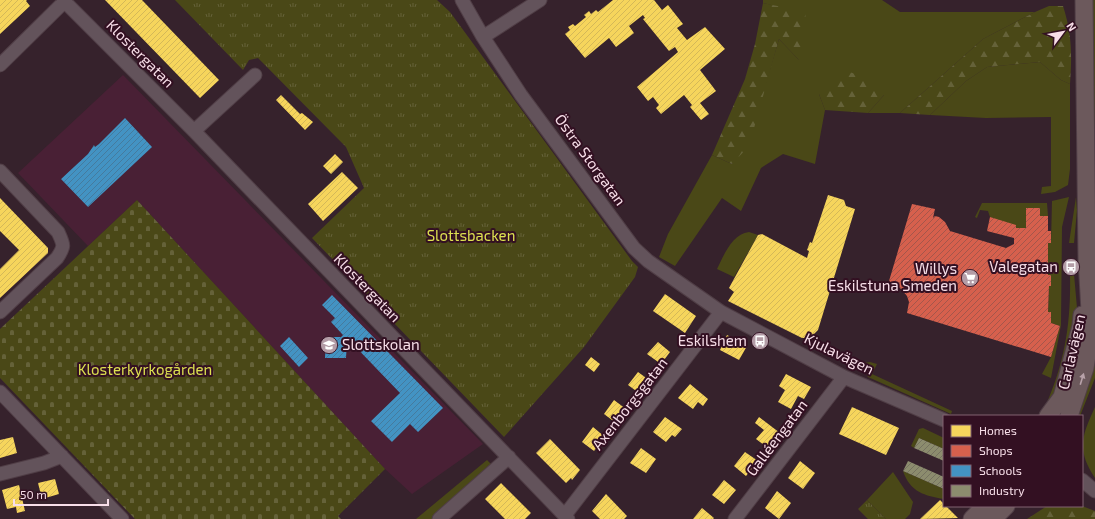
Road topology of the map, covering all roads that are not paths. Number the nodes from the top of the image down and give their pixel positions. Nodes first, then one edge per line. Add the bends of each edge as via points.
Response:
1 (65, 0) edge
2 (462, 0) edge
3 (540, 0) edge
4 (1084, 0) edge
5 (483, 37) junction
6 (0, 66) edge
7 (255, 75) dead end
8 (194, 131) junction
9 (1090, 165) edge
10 (0, 171) edge
11 (1087, 259) junction
12 (0, 312) edge
13 (722, 312) junction
14 (844, 377) junction
15 (0, 392) edge
16 (1049, 415) edge
17 (1069, 415) edge
18 (943, 420) edge
19 (62, 456) junction
20 (509, 457) junction
21 (0, 474) edge
22 (1083, 481) edge
23 (1083, 490) edge
24 (1095, 490) edge
25 (1095, 496) edge
26 (984, 507) edge
27 (1005, 507) edge
28 (566, 517) edge
29 (122, 519) edge
30 (439, 519) edge
31 (735, 519) edge
32 (972, 519) edge
33 (993, 519) edge

1 - 6 street
1 - 8 street, Klostergatan
2 - 5 street, Östra Storgatan
3 - 5 street
4 - 9 main road, Carlavägen
5 - 13 street, Östra Storgatan via 521,94 634,248 648,261
7 - 8 street
8 - 20 street, Klostergatan
9 - 11 main road, Carlavägen
10 - 12 street via 58,232 64,248 57,258
11 - 16 main road, Carlavägen via 1081,326 1062,397
17 -> 11 main road, Carlavägen via 1085,368 1090,329
13 - 14 street, Kjulavägen
13 - 28 street, Axenborgsgatan
14 - 18 street, Kjulavägen
14 - 31 street, Galléengatan
15 - 19 street
19 - 21 street
19 - 29 street
20 - 28 street, Klostergatan
20 - 30 street
22 - 24 street
23 - 25 street
26 - 32 main road
27 - 33 main road

